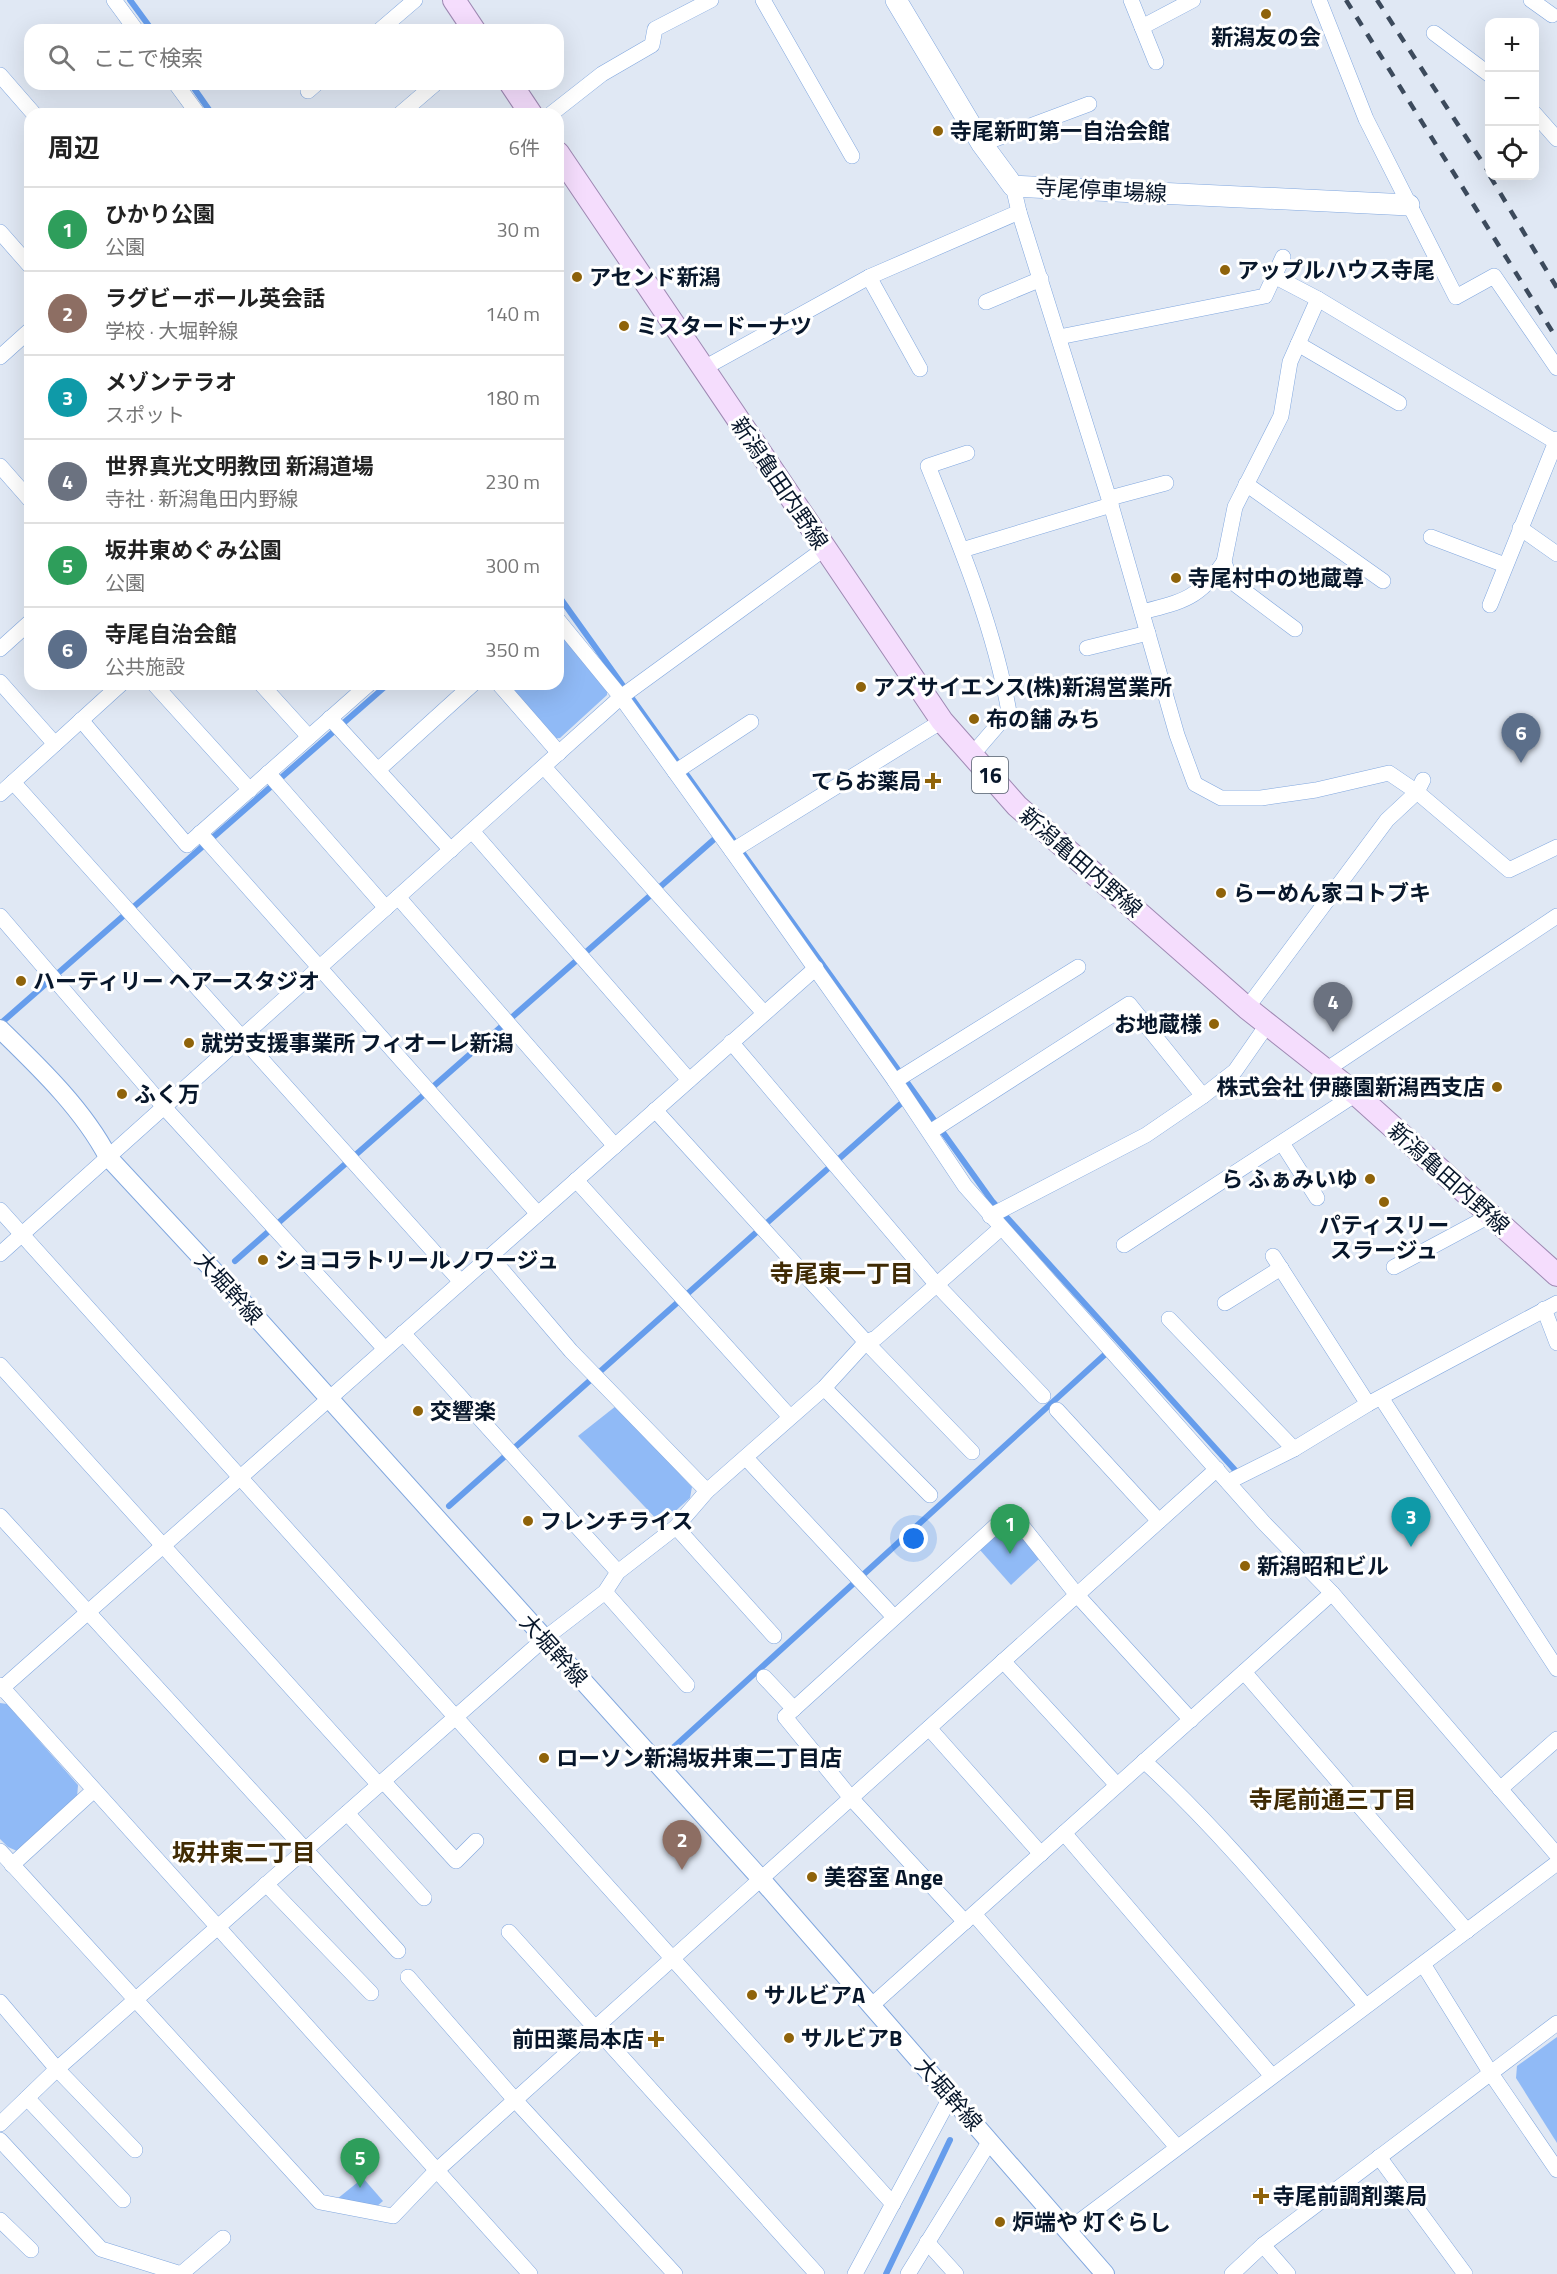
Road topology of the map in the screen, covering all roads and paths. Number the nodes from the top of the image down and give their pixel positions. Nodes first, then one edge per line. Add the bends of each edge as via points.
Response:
1 (415, 0) edge
2 (454, 0) edge
3 (711, 0) edge
4 (763, 0) edge
5 (896, 0) edge
6 (1131, 0) edge
7 (1193, 0) edge
8 (1319, 0) edge
9 (1531, 0) edge
10 (121, 2) edge
11 (1552, 15) dead end
12 (133, 24) edge
13 (387, 24) edge
14 (470, 24) edge
15 (1142, 27) junction
16 (1434, 33) dead end
17 (1156, 62) dead end
18 (1486, 72) edge
19 (0, 75) edge
20 (180, 90) edge
21 (428, 90) edge
22 (515, 90) edge
23 (1089, 104) dead end
24 (29, 108) edge
25 (194, 108) edge
26 (407, 108) edge
27 (527, 108) edge
28 (559, 108) edge
29 (1539, 118) edge
30 (1557, 139) edge
31 (982, 144) junction
32 (852, 156) dead end
33 (564, 162) edge
34 (1013, 186) junction
35 (1409, 206) junction
36 (1019, 212) junction
37 (0, 232) edge
38 (1284, 257) dead end
39 (24, 259) edge
40 (1274, 276) junction
41 (869, 277) junction
42 (1041, 279) junction
43 (1318, 299) junction
44 (986, 302) dead end
45 (1059, 337) junction
46 (24, 340) edge
47 (1298, 344) junction
48 (0, 357) edge
49 (704, 368) junction
50 (1557, 368) edge
51 (921, 369) dead end
52 (1399, 403) dead end
53 (1557, 441) edge
54 (967, 453) dead end
55 (0, 466) edge
56 (1166, 483) dead end
57 (1246, 484) junction
58 (24, 493) edge
59 (1111, 502) junction
60 (1520, 528) junction
61 (1431, 537) dead end
62 (824, 549) junction
63 (962, 550) junction
64 (1557, 554) edge
65 (1224, 562) junction
66 (1505, 565) junction
67 (1383, 580) dead end
68 (1490, 605) dead end
69 (1142, 612) junction
70 (24, 627) edge
71 (564, 627) edge
72 (1295, 629) dead end
73 (1148, 633) junction
74 (1087, 648) dead end
75 (0, 649) edge
76 (0, 682) edge
77 (114, 690) edge
78 (159, 690) edge
79 (266, 690) edge
80 (361, 690) edge
81 (466, 690) edge
82 (504, 690) edge
83 (621, 697) junction
84 (330, 718) junction
85 (81, 720) junction
86 (942, 721) junction
87 (751, 722) dead end
88 (309, 737) junction
89 (55, 744) junction
90 (559, 753) junction
91 (972, 755) junction
92 (543, 767) junction
93 (378, 770) junction
94 (675, 772) junction
95 (268, 773) junction
96 (13, 782) junction
97 (1420, 786) junction
98 (250, 789) junction
99 (0, 794) edge
100 (472, 831) junction
101 (200, 833) junction
102 (1557, 847) edge
103 (451, 850) junction
104 (732, 851) junction
105 (398, 897) junction
106 (386, 908) junction
107 (0, 916) edge
108 (1557, 916) edge
109 (1078, 967) dead end
110 (320, 968) junction
111 (816, 968) junction
112 (1247, 1008) junction
113 (764, 1013) junction
114 (1267, 1025) junction
115 (0, 1029) edge
116 (243, 1037) junction
117 (731, 1042) junction
118 (1326, 1070) junction
119 (689, 1080) junction
120 (895, 1081) junction
121 (1356, 1094) junction
122 (1203, 1096) junction
123 (164, 1107) junction
124 (655, 1110) junction
125 (930, 1132) junction
126 (1282, 1143) junction
127 (615, 1146) junction
128 (108, 1157) junction
129 (576, 1180) junction
130 (1317, 1198) dead end
131 (0, 1210) edge
132 (538, 1214) junction
133 (1491, 1215) junction
134 (996, 1222) junction
135 (22, 1234) junction
136 (1124, 1245) dead end
137 (0, 1254) edge
138 (490, 1256) junction
139 (1394, 1267) dead end
140 (1557, 1275) edge
141 (461, 1282) junction
142 (937, 1285) junction
143 (1225, 1303) dead end
144 (1550, 1306) edge
145 (1169, 1319) dead end
146 (403, 1333) junction
147 (866, 1342) junction
148 (1557, 1343) edge
149 (385, 1349) junction
150 (0, 1365) edge
151 (824, 1388) junction
152 (1043, 1396) dead end
153 (328, 1399) junction
154 (1375, 1401) junction
155 (1057, 1410) dead end
156 (789, 1417) junction
157 (1294, 1449) junction
158 (972, 1452) dead end
159 (746, 1458) junction
160 (1217, 1469) junction
161 (240, 1478) junction
162 (1228, 1482) junction
163 (707, 1491) junction
164 (930, 1495) dead end
165 (0, 1516) edge
166 (1159, 1521) junction
167 (676, 1527) junction
168 (163, 1546) junction
169 (618, 1572) junction
170 (605, 1592) junction
171 (1332, 1593) junction
172 (1077, 1595) junction
173 (87, 1613) junction
174 (894, 1617) junction
175 (774, 1636) dead end
176 (544, 1639) junction
177 (1003, 1661) junction
178 (1557, 1669) edge
179 (1244, 1672) junction
180 (764, 1677) dead end
181 (687, 1685) dead end
182 (1, 1688) edge
183 (795, 1709) junction
184 (456, 1717) junction
185 (1191, 1720) junction
186 (929, 1728) junction
187 (1557, 1739) edge
188 (1144, 1761) junction
189 (381, 1783) junction
190 (1117, 1785) junction
191 (1500, 1789) junction
192 (93, 1791) junction
193 (851, 1798) junction
194 (347, 1813) junction
195 (1064, 1833) junction
196 (476, 1841) dead end
197 (305, 1849) junction
198 (0, 1851) edge
199 (1041, 1854) junction
200 (1557, 1856) edge
201 (1557, 1863) edge
202 (12, 1864) junction
203 (761, 1879) junction
204 (266, 1884) junction
205 (424, 1898) dead end
206 (969, 1918) junction
207 (216, 1928) junction
208 (509, 1932) dead end
209 (1467, 1932) junction
210 (398, 1951) dead end
211 (672, 1958) junction
212 (1424, 1964) junction
213 (408, 1977) dead end
214 (370, 1993) dead end
215 (136, 1999) junction
216 (0, 2002) edge
217 (872, 2005) junction
218 (1365, 2005) junction
219 (1557, 2023) edge
220 (595, 2028) junction
221 (57, 2069) junction
222 (1490, 2072) junction
223 (1272, 2076) junction
224 (951, 2096) junction
225 (27, 2098) junction
226 (515, 2100) junction
227 (0, 2124) edge
228 (0, 2140) edge
229 (990, 2140) junction
230 (1177, 2147) junction
231 (135, 2150) dead end
232 (1379, 2157) junction
233 (1557, 2170) edge
234 (436, 2171) junction
235 (123, 2200) dead end
236 (893, 2204) junction
237 (0, 2220) edge
238 (1068, 2230) junction
239 (223, 2238) dead end
240 (927, 2242) junction
241 (1263, 2246) junction
242 (31, 2250) dead end
243 (530, 2274) edge
244 (675, 2274) edge
245 (817, 2274) edge
246 (855, 2274) edge
247 (908, 2274) edge
248 (956, 2274) edge
249 (1105, 2274) edge
250 (1232, 2274) edge
251 (1288, 2274) edge
252 (1465, 2274) edge

1 - 13 street
2 - 14 main road
3 - 28 street via 655,29 652,45 602,74
4 - 32 street
5 - 31 main road, 寺尾停車場線
6 - 15 street
7 - 15 street
8 - 35 street via 1366,119
9 - 11 street
10 - 12 street
15 - 17 street
16 - 18 street
19 - 24 street
20 - 25 street
21 - 26 street
22 - 27 main road
23 - 31 street
29 - 30 street
31 - 34 main road, 寺尾停車場線
33 - 49 main road, 新潟亀田内野線 / 16
34 - 35 main road, 寺尾停車場線
34 - 36 street
35 - 50 street via 1456,297 1494,276
36 - 41 street
36 - 42 street
37 - 39 street
38 - 40 street
40 - 43 street
40 - 45 street via 1265,296
41 - 49 street
41 - 51 street
42 - 44 street
42 - 45 street
43 - 47 street
43 - 53 street
45 - 59 street
46 - 48 street
47 - 52 street
47 - 57 street via 1290,362 1281,416
49 - 62 main road, 新潟亀田内野線 / 16
53 - 60 street
54 - 63 street via 928,466
55 - 58 street
56 - 59 street
57 - 65 street via 1235,507
57 - 67 street
59 - 63 street
59 - 69 street
60 - 64 street
60 - 66 street
61 - 66 street
62 - 83 street
62 - 86 main road, 新潟亀田内野線 / 16
63 - 91 street via 1009,712
65 - 69 street via 1211,582 1183,602
65 - 72 street via 1231,582
66 - 68 street
69 - 73 street
70 - 75 street
71 - 83 street
73 - 74 street
73 - 97 street via 1195,784 1221,798 1261,798 1316,790 1389,773
76 - 89 street
77 - 85 street
78 - 98 street
79 - 88 street
80 - 84 street
81 - 93 street
82 - 90 street
83 - 90 street
83 - 94 street
84 - 88 street
84 - 93 street
85 - 89 street
85 - 101 street via 187,845
86 - 91 main road, 新潟亀田内野線 / 16
86 - 104 street
87 - 94 street
88 - 95 street
89 - 96 street
90 - 92 street
91 - 112 main road, 新潟亀田内野線 / 16 via 1017,806
92 - 100 street
92 - 113 street
93 - 103 street
94 - 104 street
95 - 98 street
95 - 106 street
96 - 99 street
96 - 116 street
97 - 102 street via 1509,870
97 - 112 street via 1387,820
98 - 101 street
100 - 103 street
100 - 119 street
101 - 110 street
103 - 105 street
104 - 111 street
105 - 106 street
105 - 127 street
106 - 110 street
107 - 123 street
108 - 118 street
109 - 120 street
110 - 116 street
110 - 132 street
111 - 113 street
111 - 120 street
112 - 114 main road, 新潟亀田内野線 / 16
113 - 117 street
114 - 118 main road, 新潟亀田内野線 / 16
114 - 122 street via 1235,1071
115 - 128 street, 大堀幹線 via 96,1134
116 - 123 street
116 - 141 street
117 - 119 street
117 - 142 street
118 - 121 main road, 新潟亀田内野線 / 16
119 - 124 street
120 - 125 street
121 - 126 street
121 - 133 main road, 新潟亀田内野線 / 16
122 - 125 street via 1130,1004
122 - 134 street via 1146,1135
123 - 128 street
123 - 149 street
124 - 127 street
124 - 147 street
125 - 134 street via 965,1186
126 - 130 street
126 - 136 street
127 - 129 street
128 - 135 street
128 - 153 street, 大堀幹線
129 - 132 street
129 - 156 street
131 - 135 street
132 - 138 street
133 - 139 street
133 - 140 main road, 新潟亀田内野線 / 16
134 - 142 street
134 - 160 street
135 - 137 street
135 - 161 street
138 - 141 street
138 - 163 street via 571,1351
141 - 146 street
142 - 147 street via 876,1338
142 - 152 street
143 - 154 street via 1277,1262
144 - 148 street
144 - 154 street
145 - 157 street
146 - 149 street
146 - 169 street
147 - 151 street
147 - 158 street
149 - 153 street
150 - 168 street
151 - 156 street
151 - 164 street
153 - 161 street
153 - 176 street, 大堀幹線
154 - 157 street
154 - 178 street
155 - 166 street
156 - 159 street
157 - 162 street
159 - 163 street
159 - 174 street
160 - 162 street
160 - 166 street
161 - 168 street
161 - 184 street
162 - 171 street
163 - 167 street
165 - 173 street
166 - 172 street
167 - 169 street
167 - 175 street
168 - 173 street
168 - 189 street
169 - 170 street
170 - 176 street
170 - 181 street
171 - 179 street
171 - 191 street
172 - 174 street via 1011,1512
172 - 177 street
172 - 185 street
173 - 182 street
173 - 197 street
174 - 183 street
176 - 184 street
176 - 203 street, 大堀幹線
177 - 186 street
177 - 190 street
179 - 185 street
179 - 209 street
180 - 183 street
182 - 192 street
183 - 193 street via 785,1717
184 - 189 street
184 - 211 street
185 - 188 street
186 - 193 street
186 - 199 street
187 - 191 street
188 - 190 street
188 - 218 street via 1176,1790
189 - 194 street
189 - 196 street via 456,1862
190 - 195 street
191 - 200 street
192 - 202 street
192 - 207 street
193 - 203 street
193 - 206 street
194 - 197 street
194 - 205 street
195 - 199 street
195 - 223 street
197 - 204 street
197 - 210 street
198 - 202 street
199 - 206 street
201 - 209 street
202 - 215 street
203 - 211 street
203 - 217 street, 大堀幹線
204 - 207 street
204 - 214 street
206 - 217 street
206 - 230 street
207 - 215 street
207 - 234 street
208 - 220 street
209 - 212 street
211 - 220 street
211 - 236 street
212 - 218 street
212 - 222 street
213 - 226 street
215 - 221 street
215 - 234 street via 320,2202 393,2216
216 - 221 street
217 - 224 street, 大堀幹線
218 - 223 street
219 - 222 street
220 - 226 street
220 - 245 street
221 - 225 street
221 - 231 street
222 - 232 street
222 - 233 street
223 - 230 street
224 - 229 street, 大堀幹線
224 - 236 street
225 - 227 street
225 - 235 street
226 - 234 street
226 - 244 street
228 - 239 street via 101,2249 181,2274
229 - 238 street, 大堀幹線
229 - 240 street
230 - 238 street
232 - 241 street
232 - 252 street
234 - 243 street
236 - 246 street
237 - 242 street
238 - 249 street, 大堀幹線
240 - 247 street
240 - 248 street
241 - 250 street
241 - 251 street

